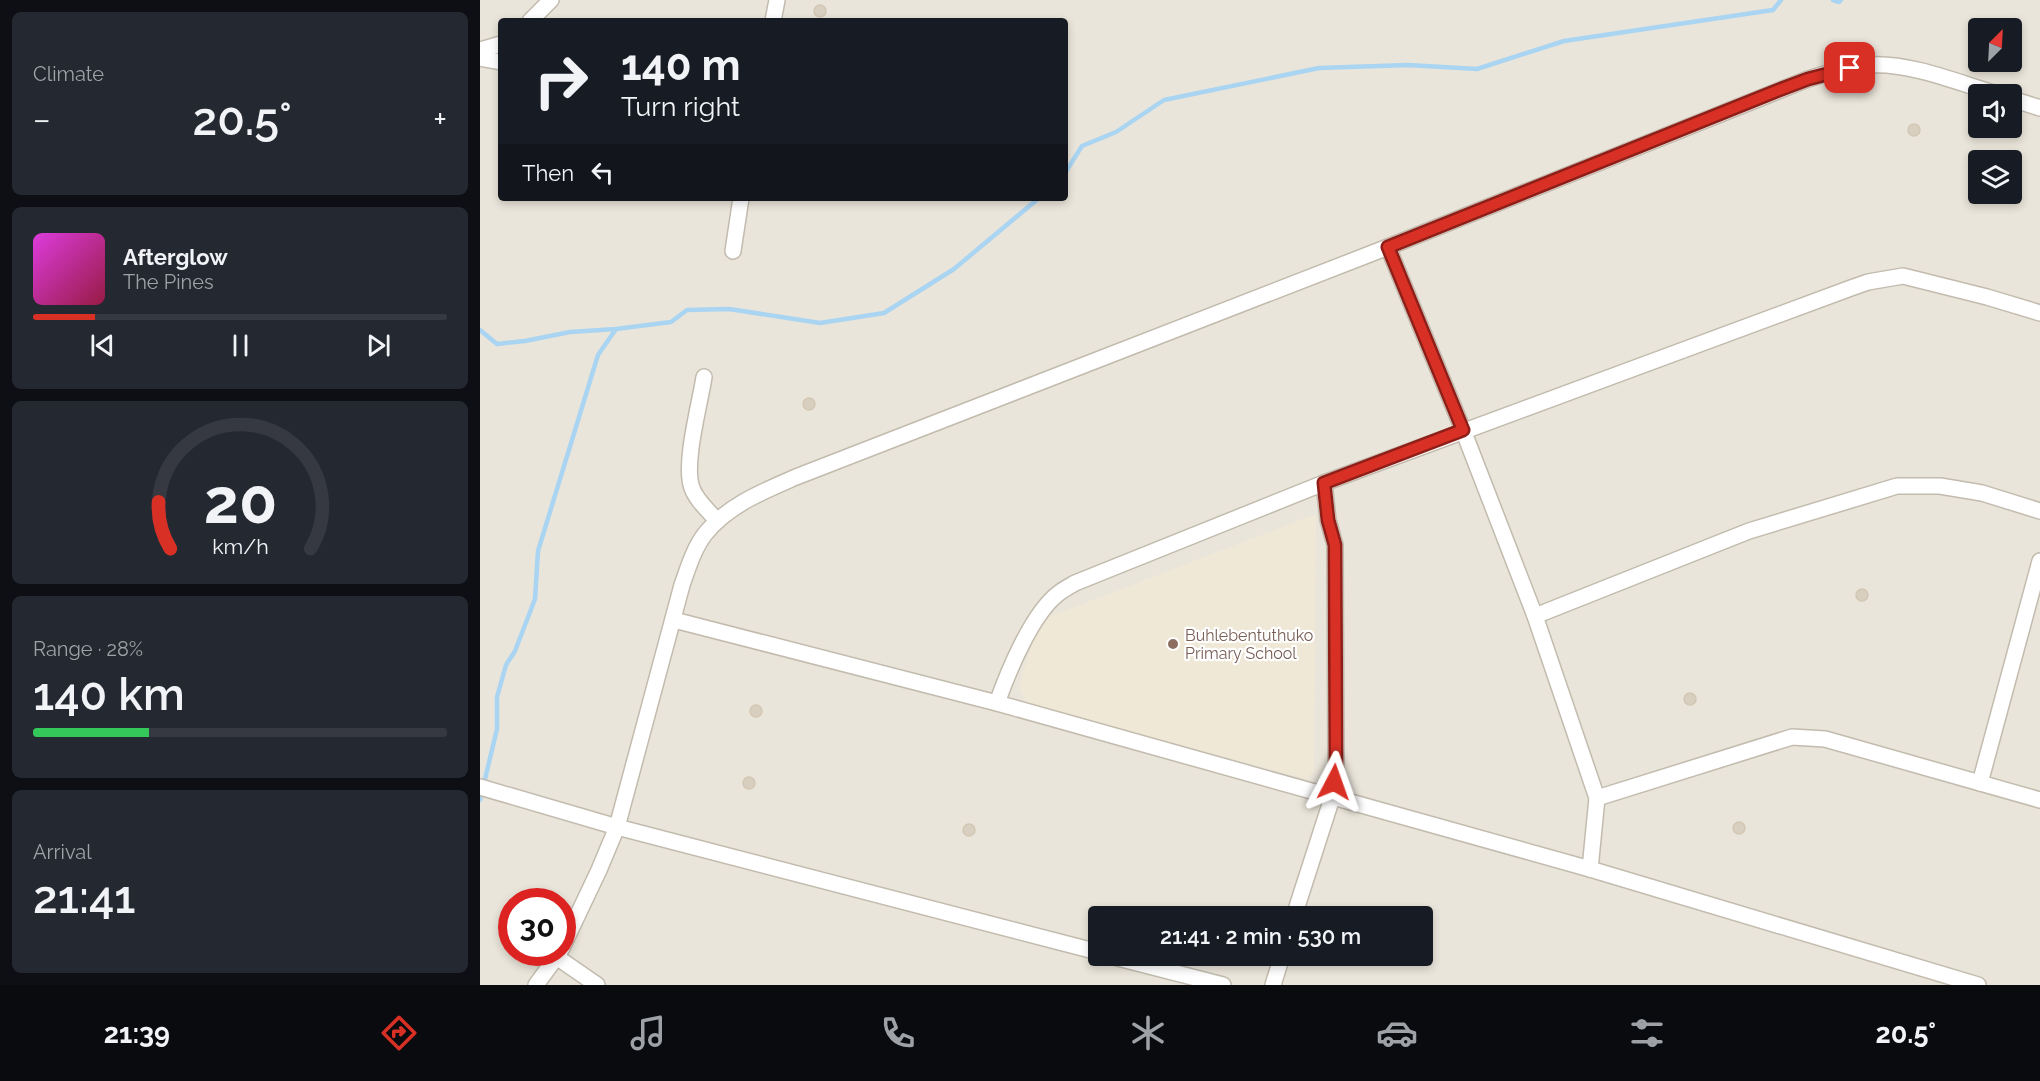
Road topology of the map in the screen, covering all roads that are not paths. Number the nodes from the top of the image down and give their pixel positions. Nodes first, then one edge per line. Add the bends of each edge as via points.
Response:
1 (551, 0) edge
2 (777, 0) edge
3 (533, 18) edge
4 (774, 18) edge
5 (498, 45) edge
6 (480, 50) edge
7 (480, 58) edge
8 (498, 61) edge
9 (1968, 85) edge
10 (2022, 102) edge
11 (2040, 108) edge
12 (741, 201) edge
13 (1388, 247) junction
14 (733, 251) dead end
15 (2040, 313) edge
16 (704, 377) dead end
17 (1463, 430) junction
18 (1324, 483) junction
19 (2040, 511) edge
20 (717, 520) junction
21 (2040, 561) edge
22 (1535, 616) junction
23 (674, 620) junction
24 (996, 704) junction
25 (1980, 783) junction
26 (480, 787) edge
27 (1332, 798) junction
28 (1597, 798) junction
29 (2040, 800) edge
30 (617, 827) junction
31 (1590, 869) junction
32 (1297, 906) edge
33 (576, 919) edge
34 (1088, 949) edge
35 (550, 966) edge
36 (575, 966) edge
37 (1149, 966) edge
38 (1279, 966) edge
39 (536, 985) edge
40 (597, 985) edge
41 (1223, 985) edge
42 (1273, 985) edge
43 (1978, 985) edge

1 - 3 street
2 - 4 street
5 - 6 street
7 - 8 street
9 - 13 street via 1923,72 1873,65 1827,74
10 - 11 street
12 - 14 street
13 - 17 street
13 - 20 street via 796,477
15 - 17 street via 1903,276 1887,278
16 - 20 street via 689,477 697,498
17 - 18 street
17 - 22 street
18 - 24 street via 1058,593 1032,627
18 - 27 street via 1335,545 1336,766
19 - 22 street via 1982,493 1940,486 1897,486 1749,531
20 - 23 street via 692,557
21 - 25 street
22 - 28 street
23 - 24 street
23 - 30 street
24 - 27 street
25 - 28 street via 1806,736 1759,746
25 - 29 street
26 - 30 street
27 - 31 street
27 - 32 street
28 - 31 street
30 - 33 street
30 - 34 street
31 - 43 street
35 - 39 street
36 - 40 street
37 - 41 street
38 - 42 street

